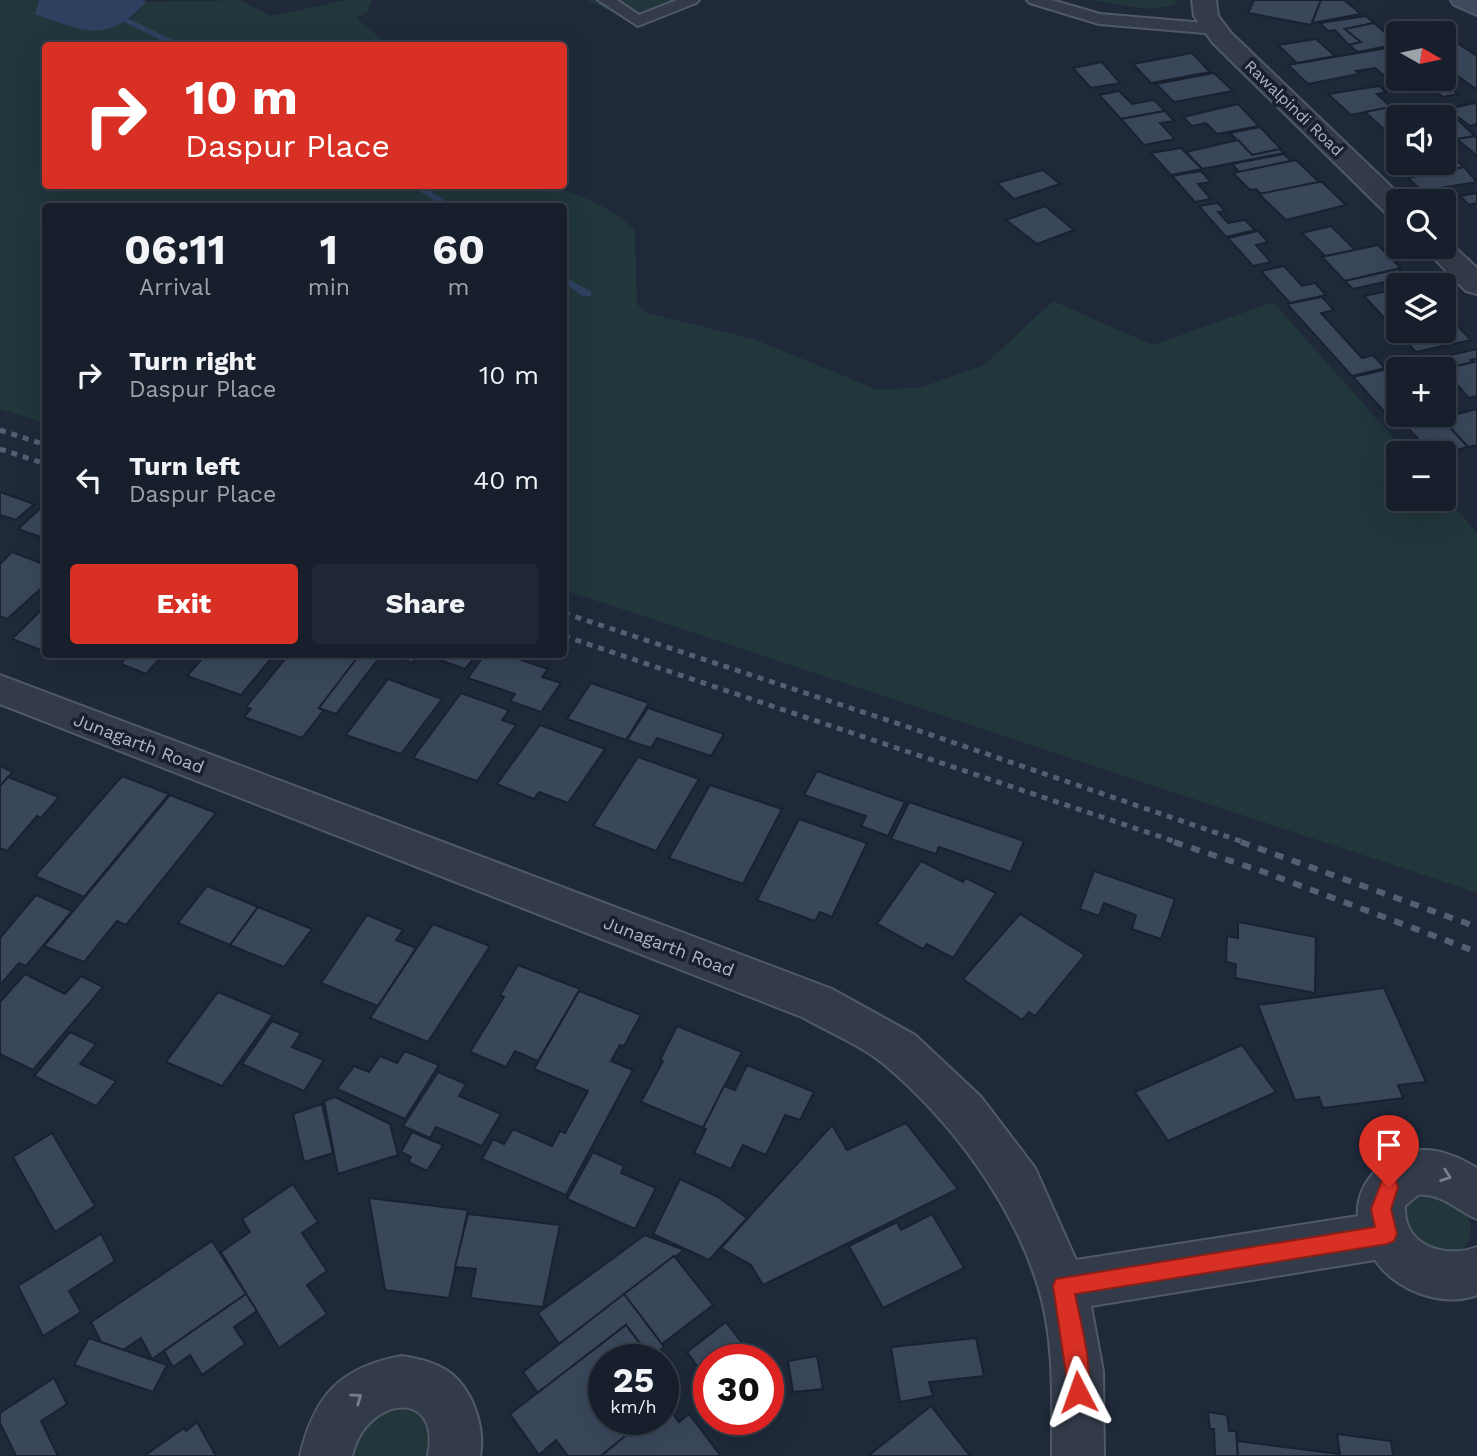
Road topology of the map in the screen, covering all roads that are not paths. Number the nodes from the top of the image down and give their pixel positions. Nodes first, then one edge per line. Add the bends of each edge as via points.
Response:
1 (606, 0) edge
2 (691, 0) edge
3 (1035, 0) edge
4 (1204, 0) edge
5 (1462, 0) edge
6 (1477, 8) edge
7 (1217, 29) junction
8 (1386, 197) edge
9 (1450, 259) edge
10 (1477, 285) edge
11 (0, 689) edge
12 (1477, 1196) edge
13 (1387, 1234) junction
14 (1477, 1271) edge
15 (1063, 1286) junction
16 (326, 1456) edge
17 (454, 1456) edge
18 (1077, 1456) edge

1 - 2 lane via 638,21
3 - 7 lane via 1099,19
4 - 7 street, Rawalpindi Road via 1206,16
5 - 6 street
7 - 8 street, Rawalpindi Road
9 - 10 street
11 - 15 street, Junagarth Road via 817,1003 900,1049 965,1112 1018,1184
13 -> 12 street via 1381,1209 1389,1187 1407,1174 1432,1171 1459,1181
13 - 14 street via 1404,1258 1430,1274 1458,1278
13 - 15 street
15 - 18 street, Junagarth Road via 1078,1371
16 -> 17 street via 334,1424 347,1406 383,1384 402,1382 422,1386 449,1411 455,1430

